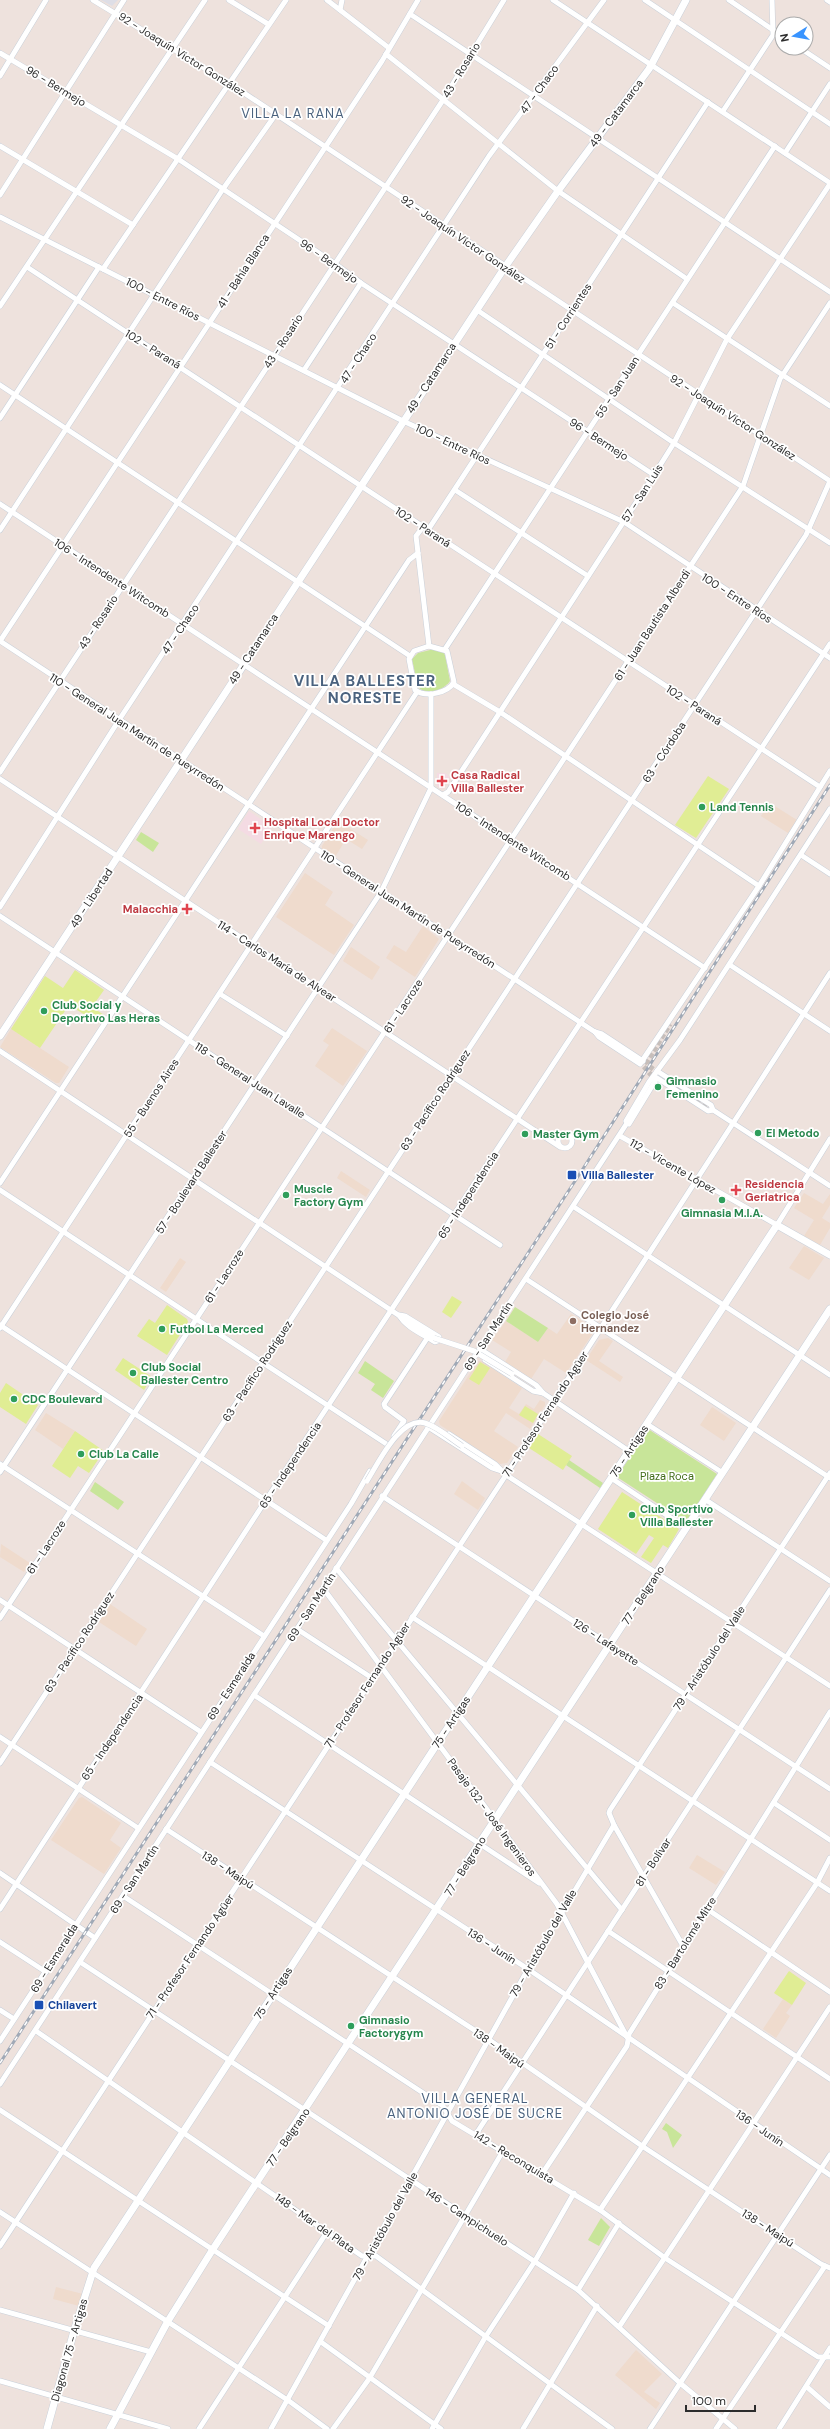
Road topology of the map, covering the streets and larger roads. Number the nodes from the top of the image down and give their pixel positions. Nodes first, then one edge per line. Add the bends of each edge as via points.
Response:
1 (46, 0) edge
2 (94, 0) edge
3 (124, 0) edge
4 (205, 0) edge
5 (229, 0) edge
6 (286, 0) edge
7 (327, 0) edge
8 (342, 0) edge
9 (418, 0) edge
10 (504, 0) edge
11 (553, 0) edge
12 (604, 0) edge
13 (645, 0) edge
14 (686, 0) edge
15 (729, 0) edge
16 (772, 0) edge
17 (827, 0) edge
18 (830, 2) edge
19 (340, 10) junction
20 (116, 14) junction
21 (410, 14) junction
22 (675, 20) junction
23 (587, 23) junction
24 (268, 24) junction
25 (774, 31) junction
26 (173, 48) junction
27 (389, 48) junction
28 (0, 52) edge
29 (386, 54) junction
30 (470, 55) junction
31 (812, 56) edge
32 (10, 59) junction
33 (652, 65) junction
34 (830, 68) edge
35 (750, 71) junction
36 (0, 76) edge
37 (229, 83) junction
38 (830, 84) edge
39 (66, 92) junction
40 (534, 96) junction
41 (443, 100) junction
42 (708, 102) junction
43 (723, 111) junction
44 (812, 112) junction
45 (276, 114) junction
46 (830, 124) edge
47 (121, 125) junction
48 (597, 138) junction
49 (498, 144) junction
50 (0, 146) edge
51 (776, 146) junction
52 (325, 147) junction
53 (785, 153) junction
54 (22, 159) junction
55 (178, 159) junction
56 (658, 179) junction
57 (830, 183) edge
58 (385, 188) junction
59 (223, 189) junction
60 (77, 191) junction
61 (558, 191) junction
62 (0, 195) edge
63 (0, 217) edge
64 (724, 222) junction
65 (274, 223) junction
66 (133, 224) junction
67 (444, 226) junction
68 (622, 234) junction
69 (44, 239) junction
70 (780, 259) junction
71 (334, 263) junction
72 (27, 266) junction
73 (505, 267) junction
74 (101, 268) junction
75 (688, 279) junction
76 (361, 283) junction
77 (830, 292) edge
78 (154, 295) junction
79 (78, 300) junction
80 (672, 303) junction
81 (830, 303) edge
82 (393, 304) junction
83 (0, 306) edge
84 (477, 310) junction
85 (572, 311) junction
86 (210, 323) junction
87 (129, 334) junction
88 (727, 339) junction
89 (454, 343) junction
90 (543, 354) junction
91 (274, 355) junction
92 (638, 355) junction
93 (181, 366) junction
94 (304, 370) junction
95 (783, 375) junction
96 (0, 385) edge
97 (338, 388) junction
98 (521, 388) junction
99 (699, 394) junction
100 (15, 395) junction
101 (610, 398) junction
102 (241, 406) junction
103 (830, 406) edge
104 (0, 418) edge
105 (403, 421) junction
106 (66, 429) junction
107 (588, 432) junction
108 (761, 434) junction
109 (674, 443) junction
110 (300, 446) junction
111 (477, 454) junction
112 (117, 462) junction
113 (654, 475) junction
114 (830, 481) edge
115 (360, 486) junction
116 (743, 486) junction
117 (550, 489) junction
118 (455, 490) junction
119 (177, 502) junction
120 (0, 504) edge
121 (11, 512) junction
122 (624, 522) junction
123 (423, 526) junction
124 (809, 529) junction
125 (0, 530) edge
126 (428, 530) junction
127 (521, 532) junction
128 (237, 542) junction
129 (830, 543) edge
130 (63, 545) junction
131 (418, 553) junction
132 (690, 566) junction
133 (494, 574) junction
134 (588, 576) junction
135 (297, 582) junction
136 (123, 585) junction
137 (756, 610) junction
138 (561, 618) junction
139 (183, 624) junction
140 (365, 626) junction
141 (0, 641) edge
142 (830, 644) edge
143 (429, 646) junction
144 (445, 649) junction
145 (824, 654) junction
146 (410, 656) junction
147 (830, 658) edge
148 (627, 662) junction
149 (244, 664) junction
150 (60, 681) junction
151 (453, 684) junction
152 (417, 692) junction
153 (430, 694) junction
154 (694, 705) junction
155 (310, 708) junction
156 (500, 712) junction
157 (119, 720) junction
158 (761, 750) junction
159 (377, 753) junction
160 (566, 757) junction
161 (181, 760) junction
162 (830, 771) edge
163 (0, 772) edge
164 (0, 779) edge
165 (820, 787) junction
166 (431, 788) junction
167 (443, 795) junction
168 (632, 801) junction
169 (248, 804) junction
170 (830, 809) edge
171 (57, 816) junction
172 (510, 841) junction
173 (699, 844) junction
174 (315, 848) junction
175 (801, 855) junction
176 (118, 856) junction
177 (830, 874) edge
178 (578, 884) junction
179 (759, 886) junction
180 (381, 892) junction
181 (185, 900) junction
182 (0, 907) edge
183 (0, 916) edge
184 (644, 927) junction
185 (449, 935) junction
186 (252, 944) junction
187 (55, 952) junction
188 (730, 965) junction
189 (705, 968) junction
190 (830, 973) edge
191 (515, 979) junction
192 (319, 988) junction
193 (220, 994) junction
194 (122, 996) junction
195 (687, 996) junction
196 (804, 1014) junction
197 (581, 1023) junction
198 (670, 1024) tunnel mouth
199 (830, 1031) edge
200 (386, 1032) junction
201 (0, 1036) edge
202 (287, 1036) junction
203 (189, 1040) junction
204 (0, 1051) edge
205 (657, 1071) junction
206 (452, 1075) junction
207 (255, 1084) junction
208 (59, 1092) junction
209 (713, 1110) junction
210 (518, 1119) junction
211 (629, 1120) dead end
212 (733, 1123) junction
213 (322, 1128) junction
214 (621, 1134) junction
215 (126, 1136) junction
216 (830, 1139) edge
217 (556, 1141) junction
218 (389, 1172) junction
219 (809, 1172) junction
220 (193, 1179) junction
221 (697, 1180) junction
222 (0, 1183) edge
223 (830, 1186) edge
224 (0, 1190) edge
225 (574, 1207) junction
226 (455, 1215) junction
227 (259, 1222) junction
228 (777, 1225) junction
229 (63, 1231) junction
230 (500, 1245) dead end
231 (648, 1255) junction
232 (830, 1255) edge
233 (326, 1266) junction
234 (130, 1275) junction
235 (526, 1279) junction
236 (724, 1305) junction
237 (830, 1309) edge
238 (393, 1310) junction
239 (401, 1317) junction
240 (196, 1318) junction
241 (1, 1326) edge
242 (602, 1328) junction
243 (428, 1337) junction
244 (480, 1349) junction
245 (476, 1355) junction
246 (800, 1355) junction
247 (263, 1362) junction
248 (67, 1370) junction
249 (830, 1375) edge
250 (677, 1377) junction
251 (543, 1393) junction
252 (554, 1400) junction
253 (330, 1405) junction
254 (134, 1414) junction
255 (647, 1424) junction
256 (429, 1425) junction
257 (753, 1426) junction
258 (388, 1445) junction
259 (629, 1450) junction
260 (200, 1458) junction
261 (2, 1465) edge
262 (501, 1471) junction
263 (0, 1472) edge
264 (723, 1473) junction
265 (506, 1475) junction
266 (829, 1476) edge
267 (611, 1478) junction
268 (382, 1496) junction
269 (266, 1500) junction
270 (706, 1500) junction
271 (351, 1504) junction
272 (70, 1510) junction
273 (581, 1523) junction
274 (686, 1528) junction
275 (326, 1540) junction
276 (459, 1546) junction
277 (780, 1549) junction
278 (138, 1554) junction
279 (336, 1568) junction
280 (657, 1573) junction
281 (830, 1581) edge
282 (323, 1588) junction
283 (830, 1590) edge
284 (534, 1595) junction
285 (204, 1596) junction
286 (0, 1600) edge
287 (8, 1605) junction
288 (412, 1617) junction
289 (0, 1618) edge
290 (732, 1623) junction
291 (297, 1629) junction
292 (264, 1636) junction
293 (397, 1642) junction
294 (611, 1645) junction
295 (75, 1649) junction
296 (787, 1657) junction
297 (381, 1665) junction
298 (487, 1666) junction
299 (372, 1678) junction
300 (830, 1686) edge
301 (141, 1693) junction
302 (685, 1694) junction
303 (254, 1695) junction
304 (457, 1712) junction
305 (830, 1712) edge
306 (562, 1716) junction
307 (738, 1729) junction
308 (201, 1732) junction
309 (0, 1737) edge
310 (438, 1742) junction
311 (12, 1745) junction
312 (328, 1745) junction
313 (210, 1762) junction
314 (0, 1763) edge
315 (638, 1765) junction
316 (797, 1767) junction
317 (518, 1785) junction
318 (78, 1789) junction
319 (830, 1789) edge
320 (404, 1794) junction
321 (693, 1801) junction
322 (774, 1803) junction
323 (284, 1811) junction
324 (495, 1820) junction
325 (614, 1825) junction
326 (138, 1828) junction
327 (166, 1830) junction
328 (751, 1839) junction
329 (830, 1840) edge
330 (480, 1843) junction
331 (830, 1858) edge
332 (361, 1861) junction
333 (588, 1868) junction
334 (0, 1873) edge
335 (644, 1876) junction
336 (241, 1878) junction
337 (817, 1883) junction
338 (16, 1884) junction
339 (541, 1884) junction
340 (830, 1891) edge
341 (123, 1896) junction
342 (0, 1909) edge
343 (707, 1909) junction
344 (622, 1910) junction
345 (437, 1911) junction
346 (562, 1912) junction
347 (76, 1924) junction
348 (317, 1927) junction
349 (608, 1931) junction
350 (95, 1938) junction
351 (0, 1942) edge
352 (198, 1944) junction
353 (683, 1946) junction
354 (771, 1953) junction
355 (589, 1961) junction
356 (80, 1962) junction
357 (528, 1969) junction
358 (669, 1970) junction
359 (46, 1972) junction
360 (393, 1977) junction
361 (830, 1992) edge
362 (272, 1994) junction
363 (566, 1996) junction
364 (830, 2006) edge
365 (0, 2010) edge
366 (153, 2011) junction
367 (732, 2013) junction
368 (14, 2019) junction
369 (36, 2031) junction
370 (628, 2038) junction
371 (488, 2039) junction
372 (0, 2041) edge
373 (349, 2044) junction
374 (797, 2057) junction
375 (229, 2061) junction
376 (522, 2064) junction
377 (688, 2079) junction
378 (108, 2080) junction
379 (830, 2080) edge
380 (0, 2084) edge
381 (586, 2108) junction
382 (0, 2110) edge
383 (305, 2111) junction
384 (448, 2114) junction
385 (753, 2122) junction
386 (182, 2130) junction
387 (476, 2134) junction
388 (642, 2146) junction
389 (503, 2150) junction
390 (63, 2151) junction
391 (830, 2155) edge
392 (821, 2169) junction
393 (542, 2174) junction
394 (830, 2175) edge
395 (410, 2179) junction
396 (257, 2183) junction
397 (709, 2190) junction
398 (574, 2194) junction
399 (138, 2200) junction
400 (600, 2210) junction
401 (0, 2212) edge
402 (465, 2215) junction
403 (16, 2222) junction
404 (618, 2223) junction
405 (327, 2232) junction
406 (777, 2234) junction
407 (0, 2246) edge
408 (213, 2249) junction
409 (368, 2256) junction
410 (665, 2258) junction
411 (535, 2261) junction
412 (827, 2267) edge
413 (92, 2271) junction
414 (422, 2290) junction
415 (578, 2290) junction
416 (286, 2296) junction
417 (733, 2302) junction
418 (597, 2306) junction
419 (0, 2310) edge
420 (168, 2321) junction
421 (329, 2326) junction
422 (619, 2327) junction
423 (74, 2331) junction
424 (779, 2332) junction
425 (486, 2336) junction
426 (321, 2342) junction
427 (830, 2348) edge
428 (151, 2352) junction
429 (827, 2357) edge
430 (239, 2368) junction
431 (369, 2379) junction
432 (0, 2381) edge
433 (549, 2382) junction
434 (680, 2383) junction
435 (807, 2387) junction
436 (56, 2396) junction
437 (289, 2401) junction
438 (830, 2407) edge
439 (118, 2414) junction
440 (723, 2419) junction
441 (433, 2427) edge
442 (47, 2429) edge
443 (110, 2429) edge
444 (168, 2429) edge
445 (199, 2429) edge
446 (271, 2429) edge
447 (327, 2429) edge
448 (333, 2429) edge
449 (441, 2429) edge
450 (523, 2429) edge
451 (612, 2429) edge
452 (650, 2429) edge
453 (716, 2429) edge
454 (735, 2429) edge
455 (779, 2429) edge

1 - 32 street
2 - 20 street, 92 - Joaquín Víctor González
3 - 20 street
4 - 26 street
5 - 24 street
6 - 24 street
7 - 19 street
8 - 19 street
9 - 21 street, 41 - Bahía Blanca
10 - 30 street, 43 - Rosario
11 - 23 street
12 - 23 street, 47 - Chaco
13 - 22 street
14 - 22 street, 49 - Catamarca
15 - 25 street
16 - 25 street
17 - 18 street
19 - 27 street
20 - 26 street, 92 - Joaquín Víctor González
20 - 39 street
21 - 27 street, 41 - Bahía Blanca
21 - 30 street
22 - 33 street, 49 - Catamarca
22 - 35 street
23 - 33 street
23 - 40 street, 47 - Chaco
24 - 37 street
25 - 35 street
26 - 37 street, 92 - Joaquín Víctor González
26 - 47 street
27 - 29 street, 41 - Bahía Blanca
28 - 32 street, 96 - Bermejo
29 - 41 street
29 - 52 street, 41 - Bahía Blanca
30 - 40 street
30 - 41 street, 43 - Rosario
31 - 34 street
32 - 36 street
32 - 39 street, 96 - Bermejo
33 - 42 street
33 - 48 street, 49 - Catamarca
35 - 43 street
35 - 44 street
37 - 45 street, 92 - Joaquín Víctor González
37 - 55 street
38 - 44 street
39 - 47 street, 96 - Bermejo
39 - 54 street
40 - 48 street
40 - 49 street, 47 - Chaco
41 - 49 street
41 - 58 street, 43 - Rosario
42 - 43 street
42 - 56 street, 51 - Corrientes
43 - 51 street
44 - 46 street
44 - 53 street
45 - 52 street, 92 - Joaquín Víctor González
45 - 59 street
47 - 55 street, 96 - Bermejo
47 - 60 street
48 - 56 street
48 - 61 street, 49 - Catamarca
49 - 61 street
49 - 67 street, 47 - Chaco
50 - 54 street
51 - 53 street
51 - 64 street, 55 - San Juan
52 - 58 street, 92 - Joaquín Víctor González
52 - 65 street, 41 - Bahía Blanca
53 - 57 street
54 - 60 street
54 - 62 street
55 - 59 street, 96 - Bermejo
55 - 66 street
56 - 64 street
56 - 68 street, 51 - Corrientes
57 - 70 street, 57 - San Luis
58 - 67 street, 92 - Joaquín Víctor González
58 - 71 street, 43 - Rosario
59 - 65 street, 96 - Bermejo
59 - 78 street
60 - 66 street
60 - 69 street
61 - 68 street
61 - 73 street, 49 - Catamarca
63 - 69 street, 100 - Entre Ríos
64 - 70 street
64 - 75 street, 55 - San Juan
65 - 71 street, 96 - Bermejo
65 - 86 street, 41 - Bahía Blanca
66 - 74 street
67 - 73 street, 92 - Joaquín Víctor González
67 - 82 street, 47 - Chaco
68 - 75 street
68 - 85 street, 51 - Corrientes
69 - 72 street
69 - 74 street, 100 - Entre Ríos
70 - 77 street
70 - 88 street, 57 - San Luis
71 - 76 street, 96 - Bermejo
71 - 91 street, 43 - Rosario
72 - 79 street, 102 - Paraná
72 - 83 street
73 - 84 street, 49 - Catamarca
73 - 85 street, 92 - Joaquín Víctor González
74 - 78 street, 100 - Entre Ríos
74 - 79 street
75 - 80 street, 55 - San Juan
76 - 82 street, 96 - Bermejo
76 - 94 street
78 - 86 street, 100 - Entre Ríos
78 - 87 street
79 - 87 street, 102 - Paraná
79 - 100 street
80 - 88 street
80 - 92 street, 55 - San Juan
81 - 95 street, 61 - Juan Bautista Alberdi
82 - 89 street, 96 - Bermejo
82 - 97 street, 47 - Chaco
84 - 89 street, 49 - Catamarca
84 - 90 street
85 - 90 street, 51 - Corrientes
85 - 92 street, 92 - Joaquín Víctor González
86 - 91 street, 100 - Entre Ríos
86 - 93 street, 41 - Bahía Blanca
87 - 93 street, 102 - Paraná
87 - 106 street
88 - 95 street
88 - 99 street, 57 - San Luis
89 - 98 street, 96 - Bermejo
89 - 105 street, 49 - Catamarca
90 - 98 street, 51 - Corrientes
90 - 101 street
91 - 94 street, 100 - Entre Ríos
91 - 102 street, 43 - Rosario
92 - 99 street, 92 - Joaquín Víctor González
92 - 101 street, 55 - San Juan
93 - 102 street, 102 - Paraná
93 - 112 street, 41 - Bahía Blanca
94 - 97 street, 100 - Entre Ríos
95 - 103 street
95 - 108 street, 61 - Juan Bautista Alberdi
96 - 100 street
97 - 105 street, 100 - Entre Ríos
97 - 110 street, 47 - Chaco
98 - 107 street, 96 - Bermejo
98 - 111 street, 51 - Corrientes
99 - 108 street, 92 - Joaquín Víctor González
99 - 109 street, 57 - San Luis
100 - 104 street
100 - 106 street
101 - 107 street, 55 - San Juan
101 - 109 street
102 - 110 street, 102 - Paraná
102 - 119 street, 43 - Rosario
105 - 111 street, 100 - Entre Ríos
105 - 115 street, 49 - Catamarca
106 - 112 street
106 - 121 street
107 - 113 street, 96 - Bermejo
107 - 117 street, 55 - San Juan
108 - 114 street, 92 - Joaquín Víctor González
108 - 116 street, 61 - Juan Bautista Alberdi
109 - 113 street, 57 - San Luis
109 - 116 street
110 - 115 street, 102 - Paraná
110 - 128 street, 47 - Chaco
111 - 117 street, 100 - Entre Ríos
111 - 118 street, 51 - Corrientes
112 - 119 street
112 - 130 street, 41 - Bahía Blanca
113 - 122 street, 57 - San Luis
114 - 124 street, 63 - Córdoba
115 - 123 street, 102 - Paraná
115 - 135 street, 49 - Catamarca
116 - 124 street
116 - 132 street, 61 - Juan Bautista Alberdi
117 - 122 street, 100 - Entre Ríos
117 - 127 street, 55 - San Juan
118 - 126 street, 51 - Corrientes
118 - 127 street
119 - 128 street
119 - 136 street, 43 - Rosario
120 - 121 street, 106 - Intendente Witcomb
121 - 125 street
121 - 130 street, 106 - Intendente Witcomb
122 - 132 street, 100 - Entre Ríos
122 - 134 street, 57 - San Luis
123 - 126 street, 102 - Paraná
123 - 131 street via 416,536
124 - 129 street
124 - 137 street, 63 - Córdoba
126 - 133 street, 102 - Paraná
127 - 133 street, 55 - San Juan
127 - 134 street
128 - 135 street
128 - 139 street, 47 - Chaco
130 - 136 street, 106 - Intendente Witcomb
130 - 141 street, 41 - Bahía Blanca
131 - 140 street via 409,560
131 - 143 street
132 - 137 street, 100 - Entre Ríos
132 - 148 street, 61 - Juan Bautista Alberdi
133 - 138 street, 102 - Paraná
133 - 144 street, 55 - San Juan
134 - 138 street, 57 - San Luis
135 - 140 street
135 - 149 street, 49 - Catamarca
136 - 139 street, 106 - Intendente Witcomb
136 - 150 street, 43 - Rosario
137 - 145 street, 100 - Entre Ríos
137 - 154 street, 63 - Córdoba
138 - 148 street, 102 - Paraná
138 - 156 street, 57 - San Luis
139 - 149 street, 106 - Intendente Witcomb
139 - 157 street, 47 - Chaco
140 - 146 street
140 - 155 street
141 - 150 street, 110 - General Juan Martín de Pueyrredón
142 - 145 street, 65 - Independencia
143 - 144 street
143 - 146 street via 414,651
144 - 151 street via 454,679
145 - 147 street, 100 - Entre Ríos
145 - 158 street, 65 - Independencia
146 - 152 street via 414,688
148 - 154 street, 102 - Paraná
148 - 160 street, 61 - Juan Bautista Alberdi
149 - 155 street, 106 - Intendente Witcomb
149 - 161 street, 49 - Catamarca
150 - 157 street, 110 - General Juan Martín de Pueyrredón
150 - 163 street, 43 - Rosario
151 - 153 street via 443,691
151 - 156 street
152 - 153 street
152 - 159 street
153 - 166 street
154 - 158 street, 102 - Paraná
154 - 168 street, 63 - Córdoba
155 - 159 street, 106 - Intendente Witcomb
155 - 169 street
156 - 160 street
156 - 167 street, 57 - San Luis via 448,792
157 - 161 street, 110 - General Juan Martín de Pueyrredón
157 - 171 street, 47 - Chaco
158 - 165 street, 102 - Paraná
158 - 173 street, 65 - Independencia
159 - 166 street, 106 - Intendente Witcomb
159 - 174 street
160 - 168 street
160 - 172 street, 61 - Juan Bautista Alberdi
161 - 169 street, 110 - General Juan Martín de Pueyrredón
161 - 176 street, 49 - Libertad
162 - 165 street
164 - 171 street, 114 - Carlos María de Alvear
165 - 179 street
166 - 167 street, 106 - Intendente Witcomb
166 - 180 street, 57 - Boulevard Ballester
167 - 172 street, 106 - Intendente Witcomb
168 - 173 street
168 - 178 street, 63 - Córdoba
169 - 174 street, 110 - General Juan Martín de Pueyrredón
169 - 181 street
170 - 175 street, 69 - San Martín
171 - 176 street, 114 - Carlos María de Alvear
171 - 182 street, 47 - Chaco
172 - 178 street, 106 - Intendente Witcomb
172 - 185 street, 61 - Juan Bautista Alberdi
173 - 179 street
173 - 184 street, 65 - Independencia
174 - 180 street, 110 - General Juan Martín de Pueyrredón
174 - 186 street, 55 - Buenos Aires
175 - 177 street
175 - 188 street, 69 - San Martín
176 - 181 street, 114 - Carlos María de Alvear
176 - 187 street, 49 - Libertad
178 - 184 street, 106 - Intendente Witcomb
178 - 191 street, 63 - Córdoba
179 - 189 street
180 - 185 street, 110 - General Juan Martín de Pueyrredón
180 - 192 street, 57 - Boulevard Ballester
181 - 186 street, 114 - Carlos María de Alvear
181 - 194 street
183 - 187 street, 118 - General Juan Lavalle
184 - 189 street, 106 - Intendente Witcomb
184 - 197 street, 65 - Independencia
185 - 191 street, 110 - General Juan Martín de Pueyrredón
185 - 200 street, 61 - Lacroze
186 - 192 street, 114 - Carlos María de Alvear
186 - 193 street, 55 - Buenos Aires
187 - 194 street, 118 - General Juan Lavalle
187 - 201 street, 49 - Libertad
188 - 196 street
188 - 205 street, 69 - San Martín
189 - 195 street
190 - 196 street, 71 - Profesor Fernando Agüer
191 - 197 street, 110 - General Juan Martín de Pueyrredón
191 - 206 street, 63 - Pacífico Rodríguez
192 - 200 street, 114 - Carlos María de Alvear
192 - 202 street, 57 - Boulevard Ballester
193 - 202 street
193 - 203 street, 55 - Buenos Aires
194 - 203 street, 118 - General Juan Lavalle
194 - 208 street
195 - 197 street, 110 - General Juan Martín de Pueyrredón via 641,1062 599,1038 595,1032
195 - 198 street
196 - 199 street
196 - 212 street, 71 - Profesor Fernando Agüer
197 - 210 street, 65 - Independencia
200 - 206 street, 114 - Carlos María de Alvear
200 - 213 street, 61 - Lacroze
202 - 207 street, 57 - Boulevard Ballester
203 - 207 street, 118 - General Juan Lavalle
203 - 215 street, 55 - Buenos Aires
204 - 208 street
205 - 209 street via 711,1106
205 - 214 street, 69 - San Martín via 624,1124
206 - 210 street, 114 - Carlos María de Alvear
206 - 218 street, 63 - Pacífico Rodríguez
207 - 213 street, 118 - General Juan Lavalle
207 - 220 street, 57 - Boulevard Ballester
208 - 215 street
208 - 222 street
209 - 212 street
209 - 214 street, 69 - San Martín via 708,1110 657,1078
210 - 217 street, 114 - Carlos María de Alvear
210 - 226 street, 65 - Independencia
211 - 214 street, 69 - San Martín
212 - 219 street
212 - 221 street, 71 - Profesor Fernando Agüer
213 - 218 street, 118 - General Juan Lavalle
213 - 227 street, 61 - Lacroze
214 - 221 street, 112 - Vicente López
214 - 225 street, 69 - San Martín
215 - 220 street
215 - 229 street, 55 - Buenos Aires
216 - 219 street, 75 - Artigas
217 - 217 street, 114 - Carlos María de Alvear via 560,1147 569,1148 572,1139 565,1134
218 - 226 street, 118 - General Juan Lavalle
218 - 233 street, 63 - Pacífico Rodríguez
219 - 223 street
219 - 228 street, 75 - Artigas
220 - 227 street
220 - 234 street, 57 - Boulevard Ballester
221 - 228 street, 112 - Vicente López
221 - 231 street, 71 - Profesor Fernando Agüer
224 - 229 street
225 - 231 street
225 - 235 street, 69 - San Martín
226 - 230 street, 118 - General Juan Lavalle
226 - 238 street, 65 - Independencia
227 - 233 street
227 - 240 street, 61 - Lacroze
228 - 232 street, 112 - Vicente López
228 - 236 street, 75 - Artigas
229 - 234 street
229 - 241 street, 55 - Buenos Aires
231 - 236 street
231 - 242 street, 71 - Profesor Fernando Agüer
233 - 238 street
233 - 247 street, 63 - Pacífico Rodríguez
234 - 240 street
234 - 248 street, 57 - Boulevard Ballester
235 - 242 street
235 - 244 street, 69 - San Martín
236 - 246 street
236 - 250 street, 75 - Artigas
237 - 246 street, 77 - Belgrano
238 - 239 street
238 - 253 street, 65 - Independencia
239 - 243 street
239 - 243 street via 405,1316 438,1337 435,1342
239 - 251 street, bridge via 434,1338 474,1350
240 - 247 street
240 - 254 street, 61 - Lacroze
241 - 248 street
242 - 250 street
242 - 252 street, 71 - Profesor Fernando Agüer
243 - 258 street, 69 - Esmeralda via 384,1404 404,1422
244 - 245 street, 69 - San Martín
244 - 251 street via 536,1385
245 - 251 street via 533,1391
245 - 256 street, 69 - San Martín
246 - 249 street
246 - 257 street, 77 - Belgrano
247 - 253 street
247 - 260 street, 63 - Pacífico Rodríguez
248 - 254 street
248 - 261 street, 57 - Boulevard Ballester
250 - 255 street, 75 - Artigas
250 - 257 street
251 - 252 street
252 - 259 street
252 - 265 street, 71 - Profesor Fernando Agüer
253 - 258 street
253 - 269 street, 65 - Independencia
254 - 260 street
254 - 272 street, 61 - Lacroze
255 - 259 street, 75 - Artigas
255 - 264 street
256 - 262 street via 495,1464
256 - 268 street, 69 - San Martín
257 - 264 street, 77 - Belgrano
257 - 266 street
258 - 271 street, 69 - Esmeralda via 356,1492
259 - 267 street, 75 - Artigas
260 - 269 street
260 - 278 street, 63 - Pacífico Rodríguez
261 - 263 street, 57 - Boulevard Ballester
261 - 272 street
262 - 265 street
262 - 271 street, bridge via 428,1424 412,1423 400,1432
264 - 270 street, 77 - Belgrano
265 - 273 street
265 - 276 street, 71 - Profesor Fernando Agüer
266 - 277 street, 79 - Aristóbulo del Valle
267 - 273 street, 75 - Artigas
267 - 274 street
268 - 276 street, 126 - Lafayette
268 - 279 street, 69 - San Martín
269 - 275 street
269 - 285 street, 65 - Independencia
270 - 274 street, 77 - Belgrano
270 - 277 street
271 - 275 street, 69 - Esmeralda
272 - 278 street
272 - 287 street, 61 - Lacroze
273 - 280 street
273 - 284 street, 75 - Artigas
274 - 280 street, 77 - Belgrano
275 - 292 street, 69 - Esmeralda
276 - 284 street, 126 - Lafayette
276 - 288 street, 71 - Profesor Fernando Agüer
277 - 281 street
277 - 290 street, 79 - Aristóbulo del Valle
278 - 285 street
278 - 295 street, 63 - Pacífico Rodríguez
279 - 282 street, 69 - San Martín
279 - 293 street
280 - 290 street
280 - 294 street, 77 - Belgrano
282 - 291 street, 69 - San Martín
282 - 297 street, Pasaje 132 - José Ingenieros
283 - 296 street, 81 - Bolívar
284 - 294 street, 126 - Lafayette
284 - 298 street, 75 - Artigas
285 - 292 street
285 - 301 street, 65 - Independencia
286 - 287 street
287 - 289 street, 61 - Lacroze
287 - 295 street
288 - 293 street, 71 - Profesor Fernando Agüer
288 - 298 street
290 - 296 street
290 - 302 street, 79 - Aristóbulo del Valle
291 - 299 street
291 - 303 street, 69 - San Martín
292 - 308 street, 69 - Esmeralda
293 - 297 street, 71 - Profesor Fernando Agüer
293 - 304 street
294 - 302 street, 126 - Lafayette
294 - 306 street, 77 - Belgrano
295 - 301 street
295 - 311 street, 63 - Pacífico Rodríguez
296 - 300 street
296 - 307 street, 81 - Bolívar
297 - 299 street, 71 - Profesor Fernando Agüer
297 - 310 street, Pasaje 132 - José Ingenieros
298 - 304 street, 75 - Artigas
298 - 306 street
299 - 312 street, 71 - Profesor Fernando Agüer
301 - 308 street
301 - 318 street, 65 - Independencia
302 - 307 street, 126 - Lafayette
302 - 315 street, 79 - Aristóbulo del Valle
303 - 312 street
303 - 313 street, 69 - San Martín
304 - 310 street, 75 - Artigas
304 - 317 street
305 - 316 street, 83 - Bartolomé Mitre
306 - 315 street
306 - 317 street, 77 - Belgrano
307 - 316 street, 126 - Lafayette
307 - 321 street, 81 - Bolívar
308 - 326 street, 69 - Esmeralda
309 - 311 street
310 - 320 street, 75 - Artigas
310 - 324 street, Pasaje 132 - José Ingenieros
311 - 314 street, 63 - Pacífico Rodríguez
311 - 318 street
312 - 320 street
312 - 323 street, 71 - Profesor Fernando Agüer
313 - 323 street, 136 - Junín
313 - 327 street, 69 - San Martín
315 - 321 street
315 - 325 street, 79 - Aristóbulo del Valle via 609,1813
316 - 319 street, 126 - Lafayette
316 - 322 street, 83 - Bartolomé Mitre
317 - 324 street, 77 - Belgrano
317 - 333 street
318 - 326 street
318 - 338 street, 65 - Independencia
320 - 330 street
320 - 332 street, 75 - Artigas
321 - 328 street
321 - 335 street, 81 - Bolívar
322 - 328 street, 83 - Bartolomé Mitre
322 - 329 street
323 - 332 street, 136 - Junín
323 - 336 street, 71 - Profesor Fernando Agüer
324 - 330 street, 77 - Belgrano
324 - 339 street, Pasaje 132 - José Ingenieros
325 - 333 street, 79 - Aristóbulo del Valle
325 - 335 street
326 - 347 street, 69 - Esmeralda
327 - 336 street, 138 - Maipú
327 - 341 street, 69 - San Martín
328 - 337 street
328 - 343 street, 83 - Bartolomé Mitre
330 - 339 street
330 - 345 street, 77 - Belgrano
331 - 337 street
332 - 345 street, 136 - Junín
332 - 348 street, 75 - Artigas
333 - 344 street
333 - 346 street, 79 - Aristóbulo del Valle
334 - 338 street
335 - 344 street, 81 - Bolívar
335 - 353 street
336 - 348 street, 138 - Maipú
336 - 352 street, 71 - Profesor Fernando Agüer
337 - 340 street
337 - 354 street
338 - 342 street, 65 - Independencia
338 - 347 street
339 - 346 street, Pasaje 132 - José Ingenieros
341 - 350 street, 69 - San Martín
341 - 352 street, 142 - Reconquista
343 - 353 street, 83 - Bartolomé Mitre
343 - 354 street
344 - 349 street, 81 - Bolívar
345 - 357 street, 136 - Junín
345 - 360 street, 77 - Belgrano
346 - 355 street, Pasaje 132 - José Ingenieros
346 - 357 street, 79 - Aristóbulo del Valle
347 - 350 street
347 - 359 street, 69 - Esmeralda
348 - 360 street, 138 - Maipú
348 - 362 street, 75 - Artigas
349 - 355 street, 81 - Bolívar
349 - 358 street
350 - 356 street, 69 - San Martín
351 - 359 street
352 - 362 street, 142 - Reconquista
352 - 366 street, 71 - Profesor Fernando Agüer
353 - 358 street, 83 - Bartolomé Mitre
354 - 361 street
354 - 367 street
355 - 363 street, 81 - Bolívar
355 - 370 street, Pasaje 132 - José Ingenieros
356 - 366 street, 146 - Campichuelo
356 - 369 street, 69 - San Martín
357 - 363 street, 136 - Junín
357 - 371 street, 79 - Aristóbulo del Valle
358 - 367 street
358 - 370 street, 83 - Bartolomé Mitre
359 - 368 street, 69 - Esmeralda
360 - 371 street, 138 - Maipú
360 - 373 street, 77 - Belgrano
362 - 373 street, 142 - Reconquista
362 - 375 street, 75 - Artigas
363 - 370 street, 136 - Junín
363 - 376 street, 81 - Bolívar
364 - 374 street
365 - 368 street
366 - 375 street, 146 - Campichuelo
366 - 378 street, 71 - Profesor Fernando Agüer
367 - 374 street
367 - 377 street
368 - 372 street, 69 - Esmeralda
369 - 378 street, 148 - Mar del Plata
369 - 380 street, 69 - San Martín
370 - 377 street, 136 - Junín
370 - 381 street, 83 - Bartolomé Mitre via 627,2046
371 - 376 street, 138 - Maipú
371 - 384 street, 79 - Aristóbulo del Valle
373 - 383 street, 77 - Belgrano
373 - 384 street, 142 - Reconquista via 443,2106
374 - 379 street
374 - 385 street
375 - 383 street, 146 - Campichuelo
375 - 386 street, 75 - Artigas
376 - 381 street, 138 - Maipú
376 - 387 street, 81 - Bolívar
377 - 385 street, 136 - Junín
377 - 388 street
378 - 386 street, 148 - Mar del Plata
378 - 390 street, 71 - Profesor Fernando Agüer
381 - 388 street, 138 - Maipú
381 - 393 street, 83 - Bartolomé Mitre
382 - 390 street
383 - 395 street, 146 - Campichuelo
383 - 396 street, 77 - Belgrano
384 - 387 street, 142 - Reconquista via 452,2121
384 - 395 street, 79 - Aristóbulo del Valle
385 - 392 street, 136 - Junín
385 - 397 street
386 - 396 street, 148 - Mar del Plata
386 - 399 street, 75 - Artigas
387 - 389 street, 142 - Reconquista
388 - 397 street, 138 - Maipú
388 - 400 street
389 - 393 street, 142 - Reconquista
389 - 402 street
390 - 399 street
390 - 403 street, 71 - Profesor Fernando Agüer
391 - 392 street
392 - 394 street, 136 - Junín
392 - 406 street
393 - 398 street, 142 - Reconquista
395 - 402 street, 146 - Campichuelo
395 - 409 street, 79 - Aristóbulo del Valle
396 - 405 street, 148 - Mar del Plata
396 - 408 street, 77 - Belgrano
397 - 406 street, 138 - Maipú
397 - 410 street
398 - 400 street, 142 - Reconquista
398 - 411 street
399 - 408 street
399 - 413 street, 75 - Artigas
400 - 404 street, 142 - Reconquista
401 - 403 street
402 - 411 street, 146 - Campichuelo
402 - 414 street
403 - 407 street, 71 - Profesor Fernando Agüer
403 - 413 street
404 - 410 street, 142 - Reconquista
404 - 415 street
405 - 409 street, 148 - Mar del Plata via 362,2256
405 - 416 street
406 - 412 street, 138 - Maipú
406 - 417 street
408 - 416 street
408 - 420 street, 77 - Belgrano
409 - 414 street, 148 - Mar del Plata via 376,2256
409 - 421 street, 79 - Aristóbulo del Valle
410 - 417 street, 142 - Reconquista
410 - 422 street
411 - 415 street, 146 - Campichuelo
411 - 425 street
412 - 424 street
413 - 420 street
413 - 423 street, Diagonal 75 - Artigas
414 - 425 street, 148 - Mar del Plata
414 - 431 street
415 - 418 street, 146 - Campichuelo
416 - 421 street
416 - 430 street
417 - 424 street, 142 - Reconquista
417 - 434 street
418 - 422 street, 146 - Campichuelo
418 - 433 street via 576,2344
419 - 423 street
420 - 428 street, 77 - Belgrano
420 - 430 street
421 - 426 street, 79 - Aristóbulo del Valle
422 - 434 street, 146 - Campichuelo
423 - 428 street
423 - 436 street, Diagonal 75 - Artigas
424 - 429 street, 142 - Reconquista via 818,2357
424 - 440 street
425 - 433 street, 148 - Mar del Plata
425 - 441 street
426 - 431 street
426 - 437 street, 79 - Aristóbulo del Valle
427 - 429 street
428 - 439 street, 77 - Belgrano
429 - 435 street
430 - 437 street
430 - 445 street
431 - 441 street
431 - 448 street
432 - 436 street
433 - 450 street
433 - 451 street, 148 - Mar del Plata
434 - 440 street, 146 - Campichuelo
434 - 452 street
435 - 438 street
435 - 455 street
436 - 439 street
436 - 442 street, Diagonal 75 - Artigas
437 - 446 street, 79 - Aristóbulo del Valle
437 - 447 street
439 - 443 street, 77 - Belgrano
439 - 444 street
440 - 453 street
440 - 454 street, 146 - Campichuelo
441 - 449 street

